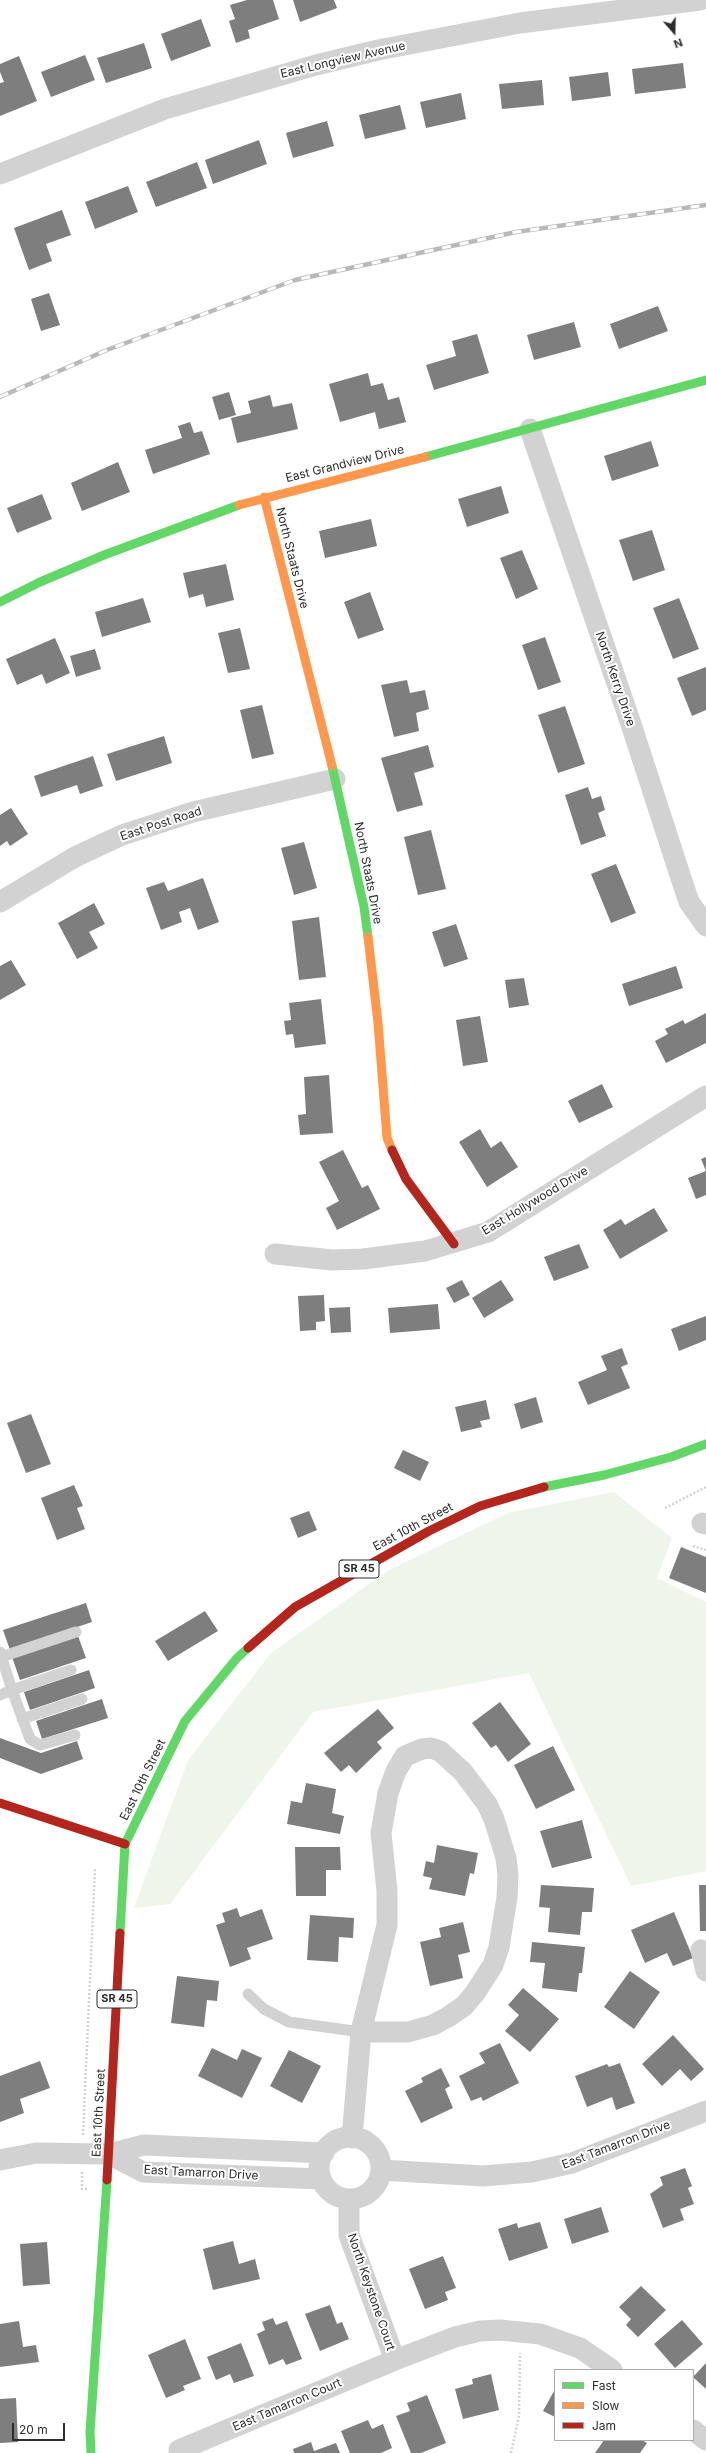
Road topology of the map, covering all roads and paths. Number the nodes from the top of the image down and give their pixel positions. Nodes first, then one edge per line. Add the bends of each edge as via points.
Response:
1 (700, 0) edge
2 (574, 8) edge
3 (0, 174) edge
4 (706, 380) edge
5 (530, 429) junction
6 (264, 497) junction
7 (0, 602) edge
8 (335, 778) junction
9 (0, 902) edge
10 (706, 926) edge
11 (706, 1096) edge
12 (454, 1244) junction
13 (275, 1254) dead end
14 (706, 1444) edge
15 (706, 1487) edge
16 (665, 1508) dead end
17 (693, 1546) dead end
18 (706, 1550) edge
19 (76, 1632) dead end
20 (1, 1654) edge
21 (71, 1670) dead end
22 (12, 1690) junction
23 (0, 1695) edge
24 (82, 1699) dead end
25 (22, 1719) junction
26 (75, 1735) dead end
27 (0, 1803) edge
28 (124, 1844) junction
29 (95, 1868) dead end
30 (701, 1950) dead end
31 (706, 1971) edge
32 (248, 1994) dead end
33 (361, 2032) junction
34 (706, 2111) edge
35 (352, 2138) junction
36 (83, 2139) dead end
37 (324, 2153) junction
38 (109, 2154) junction
39 (0, 2160) edge
40 (381, 2170) junction
41 (82, 2175) dead end
42 (321, 2179) junction
43 (88, 2189) dead end
44 (349, 2199) junction
45 (520, 2353) dead end
46 (395, 2360) junction
47 (611, 2369) edge
48 (694, 2431) edge
49 (706, 2440) edge
50 (179, 2450) dead end
51 (91, 2453) edge
52 (511, 2453) edge

1 - 2 street, East Longview Avenue
2 - 3 street, East Longview Avenue via 378,50 254,82 165,109
4 - 5 street, East Grandview Drive
5 - 6 street, East Grandview Drive
5 - 10 street, North Kerry Drive via 689,902
6 - 7 street, East Grandview Drive via 104,555
6 - 8 street, North Staats Drive
8 - 9 street, East Post Road via 193,812 122,835 75,857
8 - 12 street, North Staats Drive via 364,907 378,1023 386,1138 406,1179
11 - 12 street, East Hollywood Drive via 488,1232
12 - 13 street, East Hollywood Drive via 425,1251 363,1259 332,1260
14 - 28 street, East 10th Street / SR 45 via 671,1457 604,1475 544,1487 480,1506 429,1531 295,1607 236,1658 185,1721
15 - 16 path
17 - 18 path
19 - 20 lane
20 - 22 lane
21 - 22 lane
22 - 23 lane
22 - 25 lane
24 - 25 lane
25 - 26 lane via 30,1739 40,1745
27 - 28 street
28 - 38 street, East 10th Street / SR 45
29 - 36 path
30 - 31 street
32 - 33 lane via 264,2009 290,2022
33 - 33 street via 387,1925 387,1892 381,1833 388,1793 405,1756 431,1748 449,1758 476,1788 487,1804 501,1839 508,1875 499,1947 493,1966 475,1993 464,2006 448,2017 433,2025 408,2032
33 - 35 street
34 - 40 street, East Tamarron Drive via 572,2163 532,2172 483,2176
35 - 37 street via 333,2143
35 - 40 street via 368,2143 374,2148
37 - 38 street, East Tamarron Drive via 144,2145
37 - 42 street via 320,2161
38 - 39 street via 36,2153
38 - 42 street, East Tamarron Drive via 143,2172
38 - 51 street, East 10th Street / SR 45 via 90,2432
40 - 44 street via 374,2188 367,2194
41 - 43 path via 82,2189
42 - 44 street via 332,2193
44 - 46 street, North Keystone Court via 349,2235
45 - 52 path via 519,2416
46 - 47 street via 455,2337 480,2331 507,2330 562,2340 580,2348
46 - 50 street, East Tamarron Court
48 - 49 street

